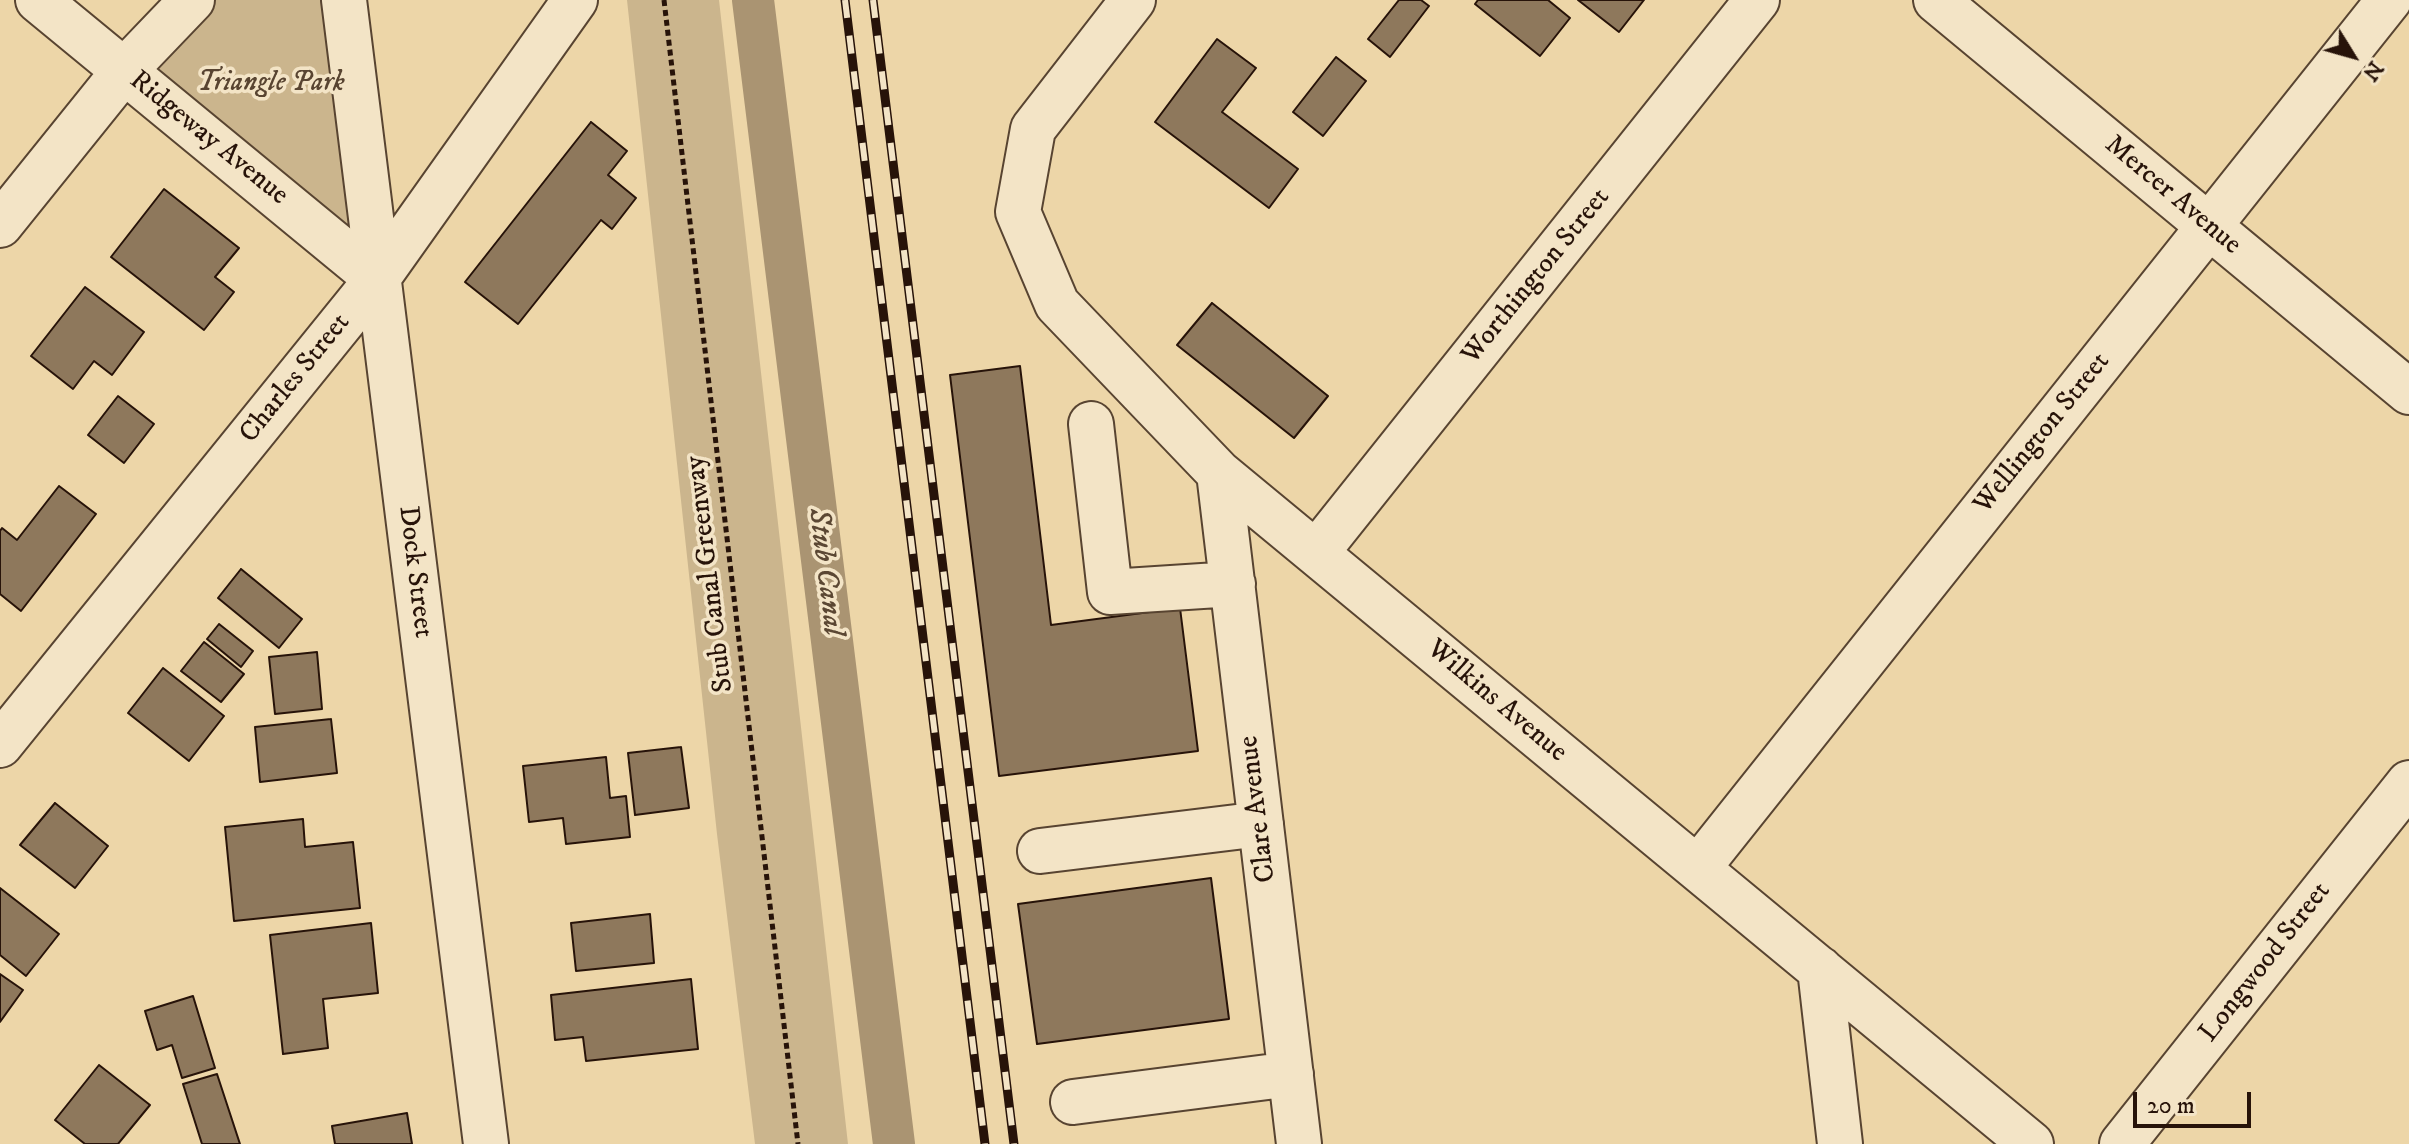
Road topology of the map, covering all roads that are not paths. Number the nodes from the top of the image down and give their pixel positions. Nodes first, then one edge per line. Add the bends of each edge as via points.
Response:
1 (38, 0) edge
2 (192, 0) edge
3 (344, 0) edge
4 (575, 0) edge
5 (1133, 0) edge
6 (1757, 0) edge
7 (1936, 0) edge
8 (2389, 0) edge
9 (124, 71) junction
10 (0, 225) edge
11 (2209, 226) junction
12 (377, 279) junction
13 (2409, 392) edge
14 (1091, 424) dead end
15 (1219, 473) junction
16 (1316, 553) junction
17 (1233, 584) junction
18 (0, 745) edge
19 (2409, 783) edge
20 (1261, 824) junction
21 (1040, 851) dead end
22 (1698, 868) junction
23 (1820, 969) junction
24 (1291, 1074) junction
25 (1073, 1102) dead end
26 (486, 1144) edge
27 (1299, 1144) edge
28 (1840, 1144) edge
29 (2031, 1144) edge
30 (2122, 1144) edge

1 - 9 street, Ridgeway Avenue
2 - 9 street
3 - 12 street, Dock Street
4 - 12 street, Charles Street
5 - 15 street, Wilkins Avenue via 1033,129 1018,212 1057,304
6 - 16 street, Worthington Street
7 - 11 street, Mercer Avenue
8 - 11 street, Wellington Street
9 - 10 street
9 - 12 street, Ridgeway Avenue
11 - 13 street, Mercer Avenue
11 - 22 street, Wellington Street
12 - 18 street, Charles Street
12 - 26 street, Dock Street
14 - 17 street via 1110,592
15 - 16 street, Wilkins Avenue
15 - 17 street, Clare Avenue
16 - 22 street, Wilkins Avenue
17 - 20 street, Clare Avenue
19 - 30 street, Longwood Street
20 - 21 street
20 - 24 street, Clare Avenue
22 - 23 street, Wilkins Avenue
23 - 28 street
23 - 29 street, Wilkins Avenue
24 - 25 street
24 - 27 street, Clare Avenue

